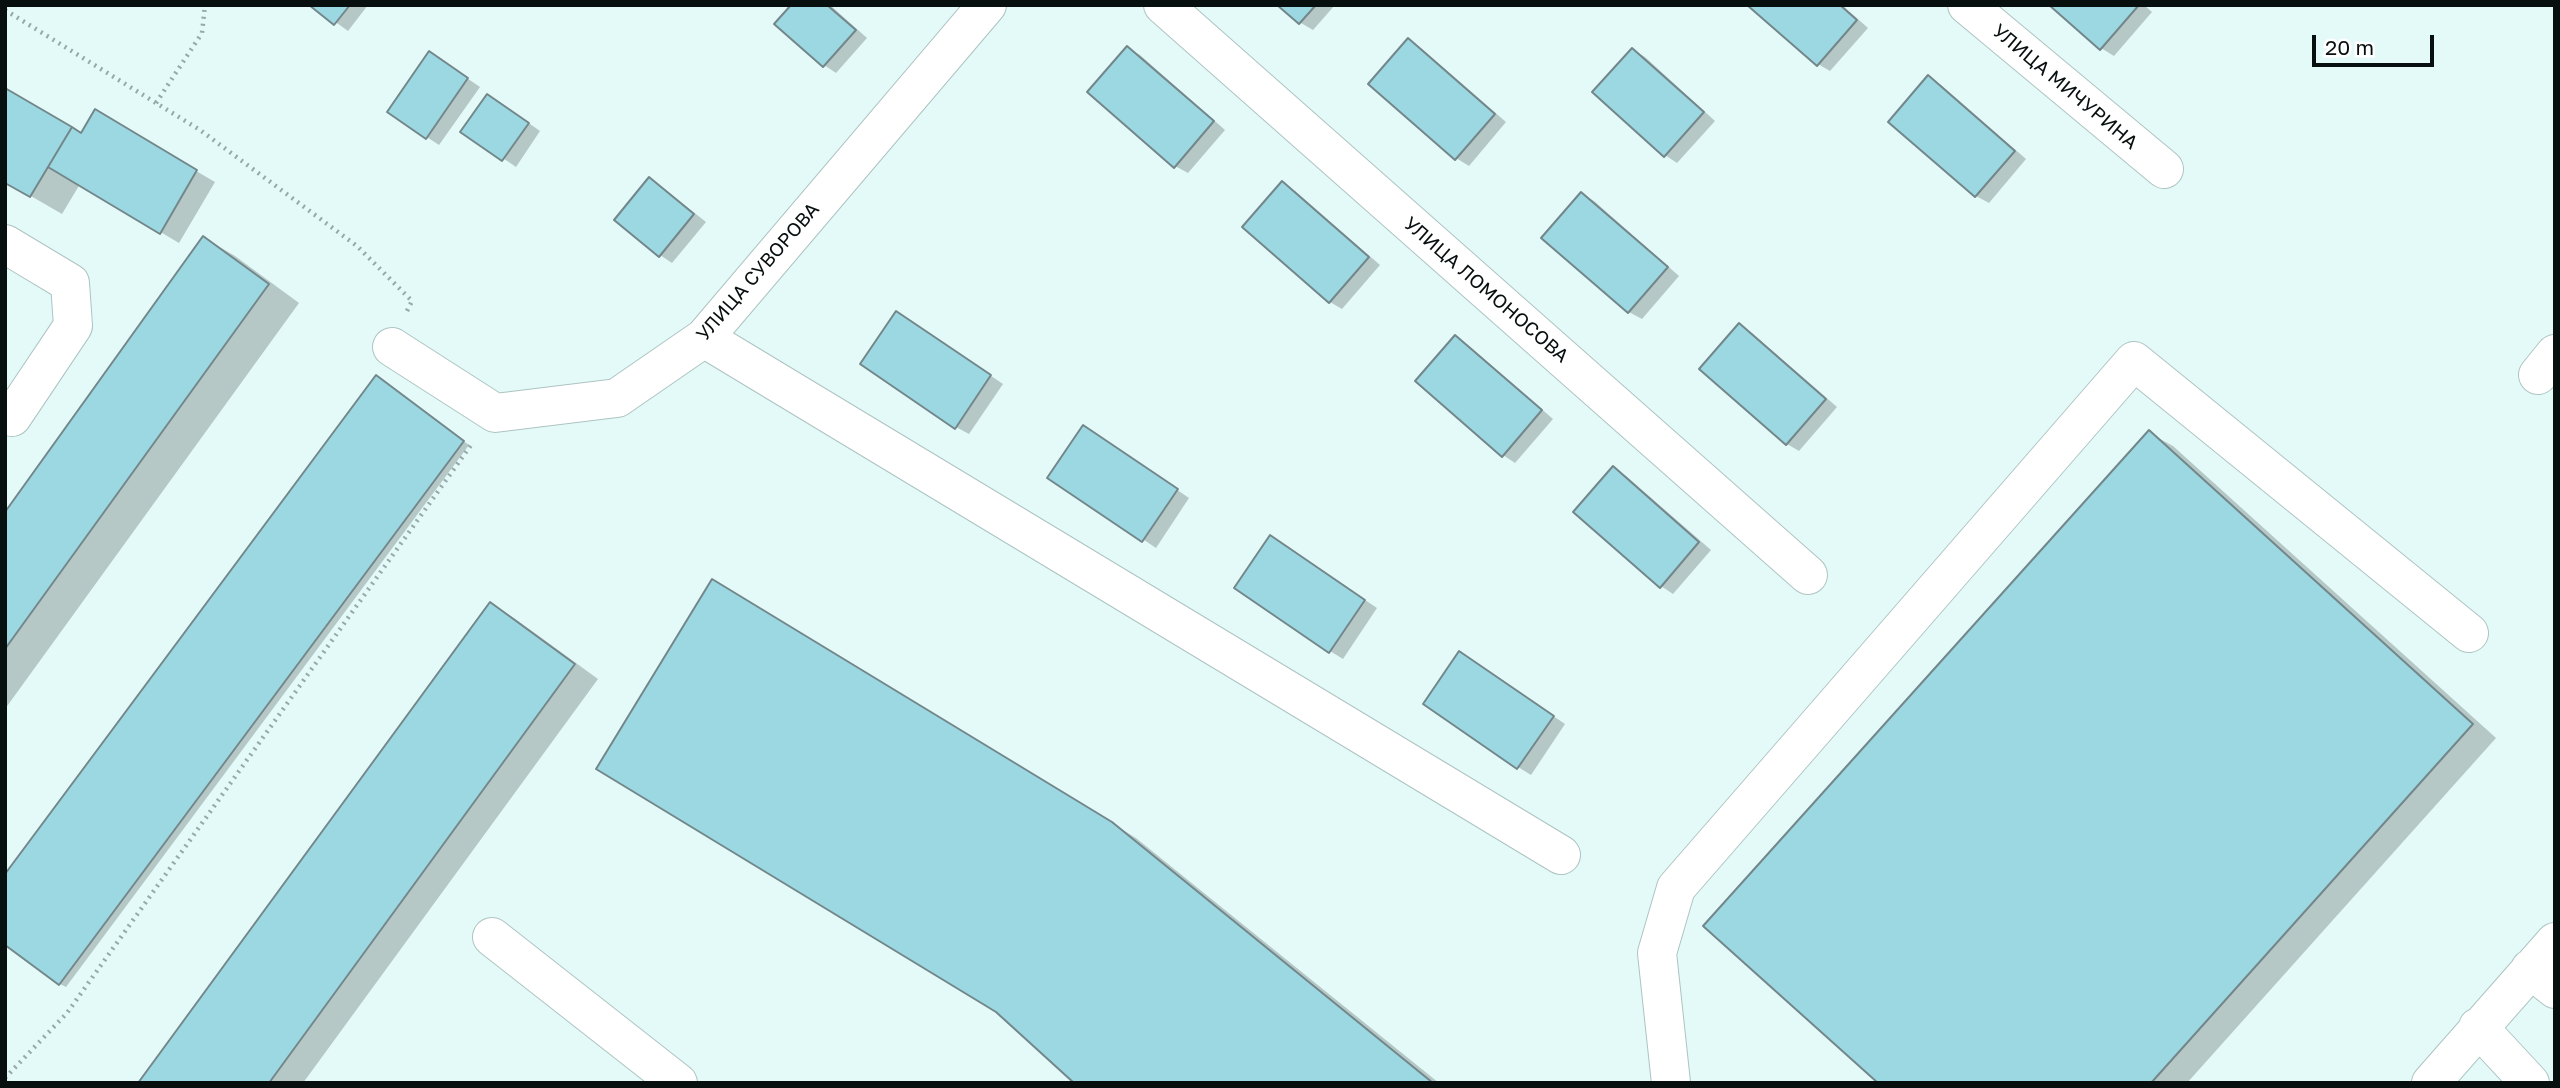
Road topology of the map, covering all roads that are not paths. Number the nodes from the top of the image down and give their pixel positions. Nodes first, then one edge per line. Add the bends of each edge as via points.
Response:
1 (987, 5) edge
2 (1163, 5) edge
3 (1967, 5) edge
4 (2164, 169) dead end
5 (5, 244) edge
6 (704, 338) junction
7 (392, 347) road end
8 (8, 419) edge
9 (1808, 575) dead end
10 (2469, 633) dead end
11 (1561, 855) dead end
12 (492, 937) dead end
13 (2547, 967) edge
14 (2478, 1027) junction
15 (678, 1083) edge
16 (1671, 1083) edge
17 (2431, 1083) edge
18 (2530, 1083) edge

1 - 6 street, УЛИЦА СУВОРОВА
2 - 9 street, УЛИЦА ЛОМОНОСОВА
3 - 4 street, УЛИЦА МИЧУРИНА
5 - 8 street via 69,283 73,326
6 - 7 street, УЛИЦА СУВОРОВА via 617,398 495,413
6 - 11 street
10 - 16 street via 2134,360 1676,888 1657,953
12 - 15 street
13 - 14 street
14 - 17 street
14 - 18 street

